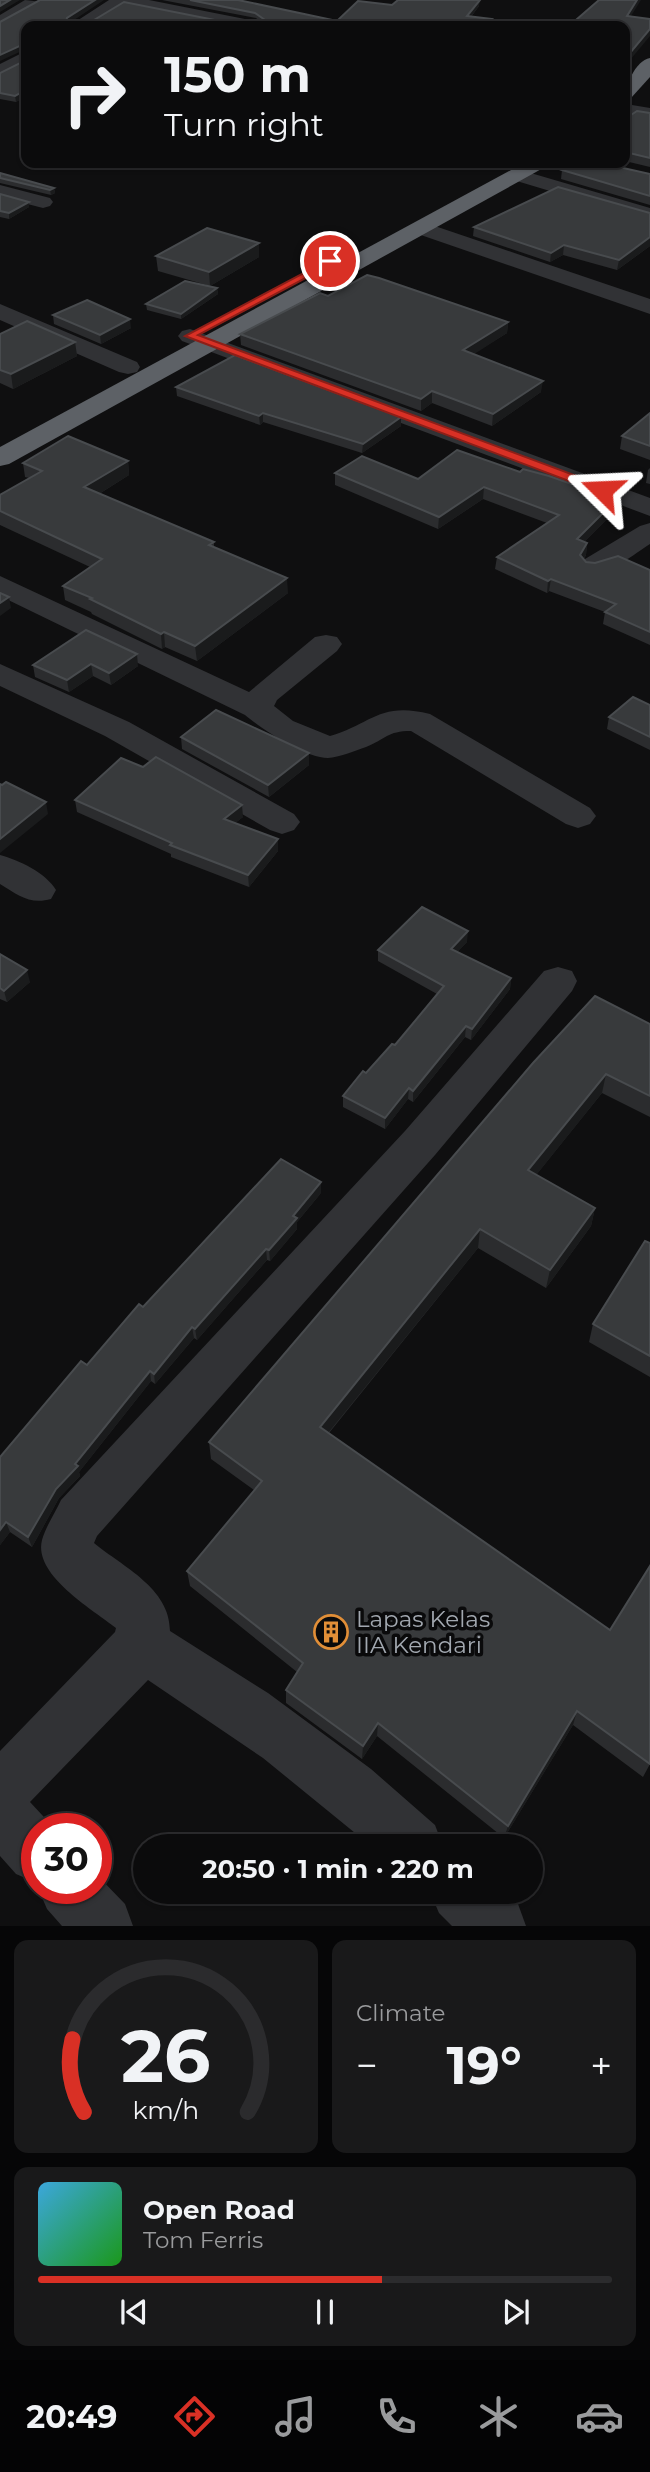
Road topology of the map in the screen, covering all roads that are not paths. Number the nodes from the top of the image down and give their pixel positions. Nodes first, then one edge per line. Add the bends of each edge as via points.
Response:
1 (33, 0) edge
2 (123, 0) edge
3 (86, 21) edge
4 (230, 21) edge
5 (0, 22) edge
6 (7, 44) edge
7 (21, 45) edge
8 (21, 59) edge
9 (650, 63) edge
10 (0, 72) edge
11 (650, 93) edge
12 (633, 108) edge
13 (515, 169) edge
14 (0, 191) edge
15 (43, 202) dead end
16 (650, 215) edge
17 (423, 228) junction
18 (650, 307) edge
19 (7, 314) edge
20 (200, 340) junction
21 (128, 368) junction
22 (0, 437) edge
23 (0, 458) edge
24 (650, 508) edge
25 (650, 532) edge
26 (595, 565) edge
27 (0, 585) edge
28 (326, 644) dead end
29 (0, 674) edge
30 (257, 708) junction
31 (578, 816) dead end
32 (282, 822) dead end
33 (0, 867) edge
34 (38, 890) dead end
35 (558, 981) dead end
36 (141, 1644) junction
37 (0, 1792) edge
38 (0, 1813) edge
39 (400, 1834) edge
40 (21, 1836) edge
41 (83, 1904) edge
42 (473, 1904) edge
43 (103, 1926) edge
44 (496, 1926) edge

1 - 5 street
2 - 3 street
2 - 4 street
6 - 7 street
8 - 10 street
9 - 12 highway via 637,83
11 - 12 highway
13 - 16 street
13 - 17 highway
13 - 20 highway
14 - 15 street
17 - 18 street
17 - 20 highway
19 - 21 street
20 - 21 highway
20 - 23 highway
20 - 24 street
21 - 22 highway
25 - 26 street
27 - 30 street
28 - 30 street via 263,695
29 - 32 street via 117,729
30 - 31 street via 281,729 328,747 356,739 387,722 418,721
33 - 34 street
35 - 36 street via 420,1143 79,1518 67,1555 141,1614
36 - 37 street
36 - 39 street via 332,1774
38 - 40 street
41 - 43 street
42 - 44 street

